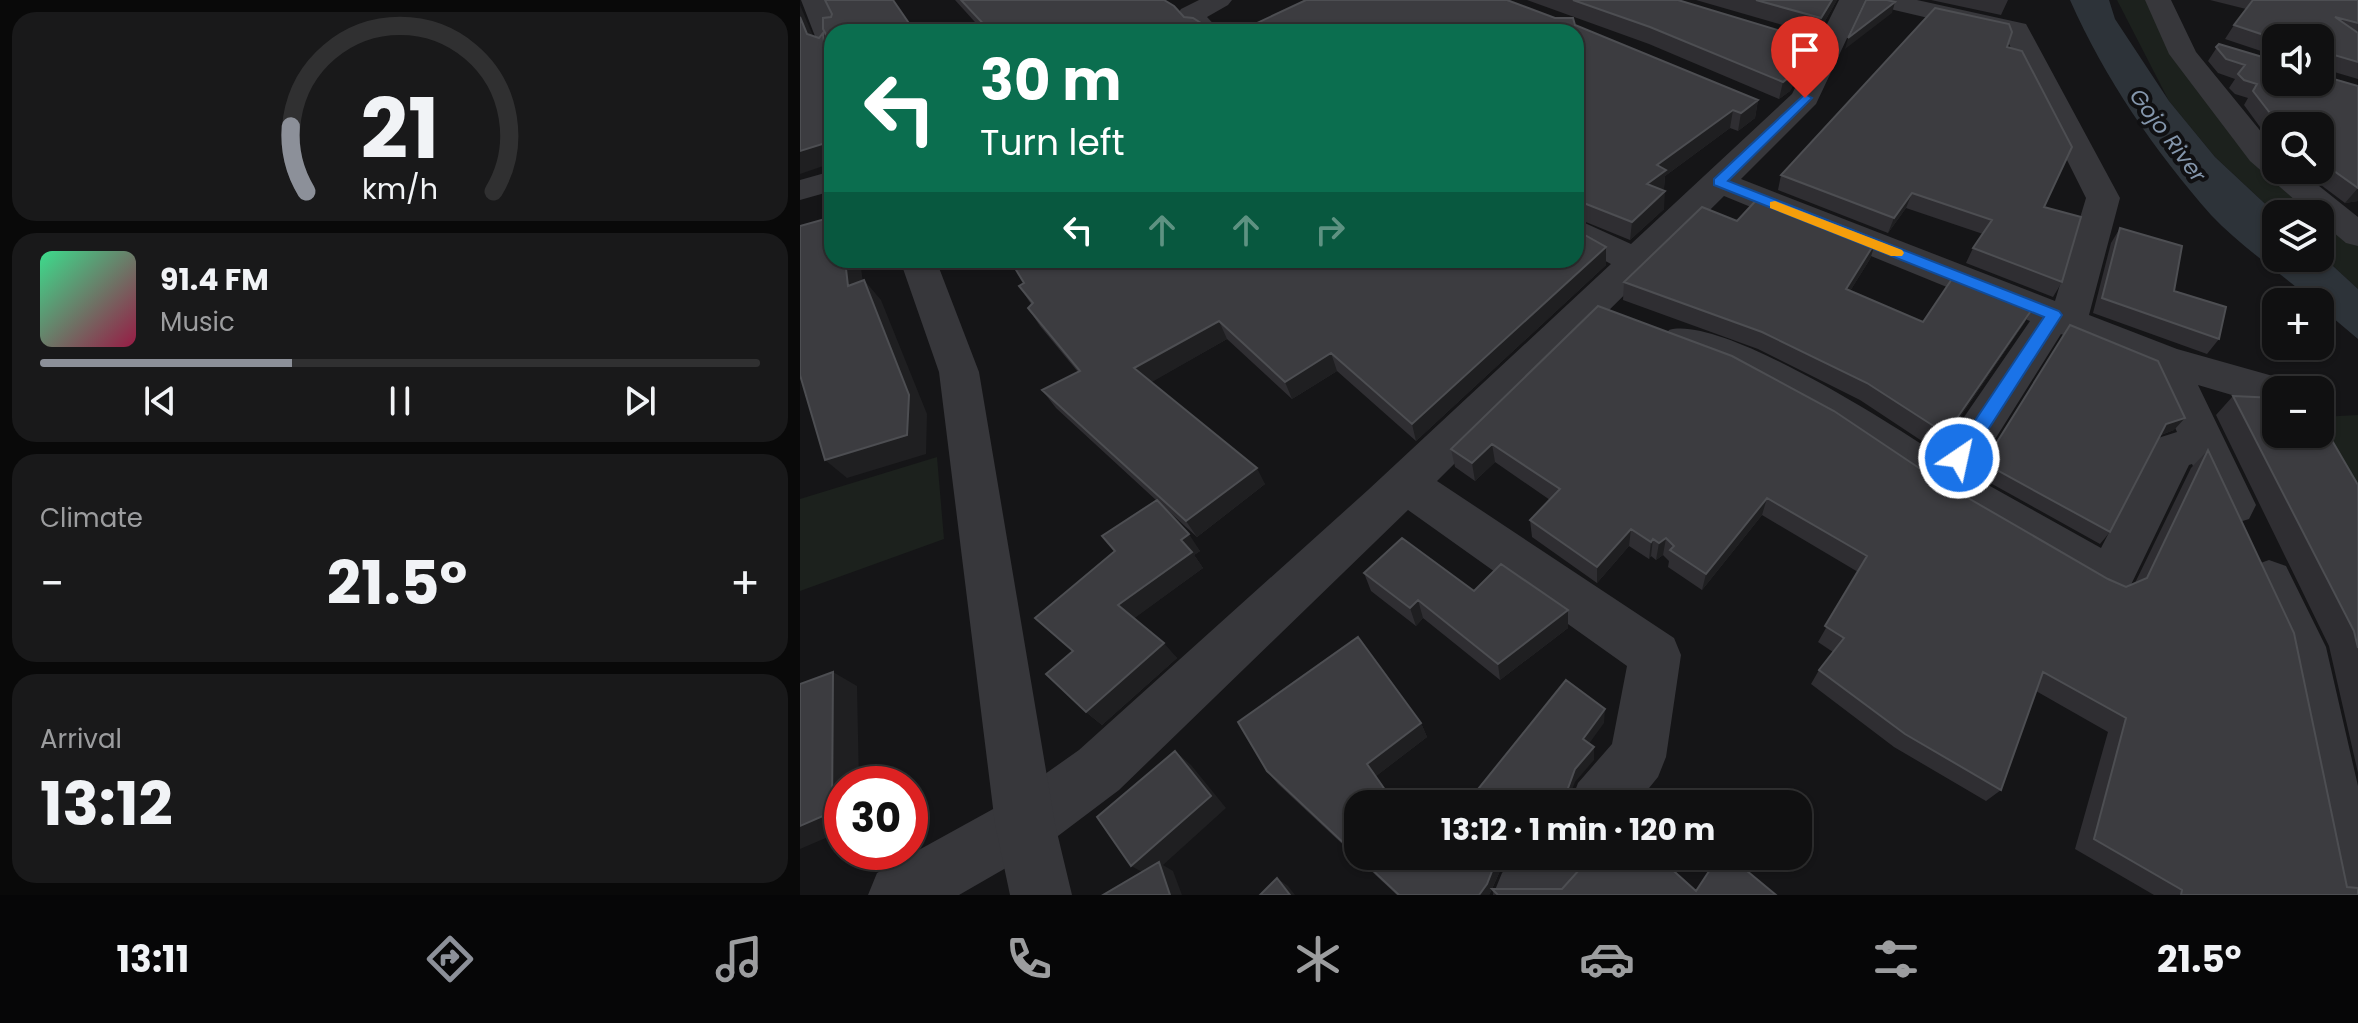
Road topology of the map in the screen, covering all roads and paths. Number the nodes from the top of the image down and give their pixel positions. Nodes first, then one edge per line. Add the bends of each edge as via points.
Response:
1 (814, 0) edge
2 (1219, 0) edge
3 (1852, 0) edge
4 (1882, 0) edge
5 (2158, 0) edge
6 (824, 24) edge
7 (1199, 24) edge
8 (2174, 35) junction
9 (2218, 48) edge
10 (2262, 155) edge
11 (1719, 182) junction
12 (824, 183) edge
13 (2296, 184) edge
14 (800, 190) edge
15 (1584, 234) edge
16 (2357, 234) edge
17 (1636, 262) junction
18 (921, 268) edge
19 (1591, 305) junction
20 (2061, 318) junction
21 (2166, 361) junction
22 (2262, 388) edge
23 (2205, 445) junction
24 (1944, 482) junction
25 (1406, 484) junction
26 (1611, 790) edge
27 (1025, 824) junction
28 (1545, 870) edge
29 (899, 895) edge
30 (1041, 895) edge
31 (1524, 895) edge
32 (2352, 895) edge

1 - 6 street
2 - 7 street via 1190,15
3 - 11 street via 1816,47 1805,98 1774,111
4 - 20 street via 2016,30 2103,198
5 - 8 street
8 - 9 street
8 - 10 street
11 - 17 street
11 - 20 street
12 - 14 street
13 - 16 street
15 - 17 street
17 - 19 street
18 - 27 street via 959,372
19 - 24 street via 1743,362 1844,415
19 - 25 street
20 - 21 street
20 - 24 street
21 - 22 street
21 - 23 street
23 - 24 street via 2174,450 2110,578
23 - 32 street via 2300,647
25 - 26 street via 1655,655 1638,757
25 - 27 street via 1099,770
27 - 29 street
27 - 30 street
28 - 31 street

